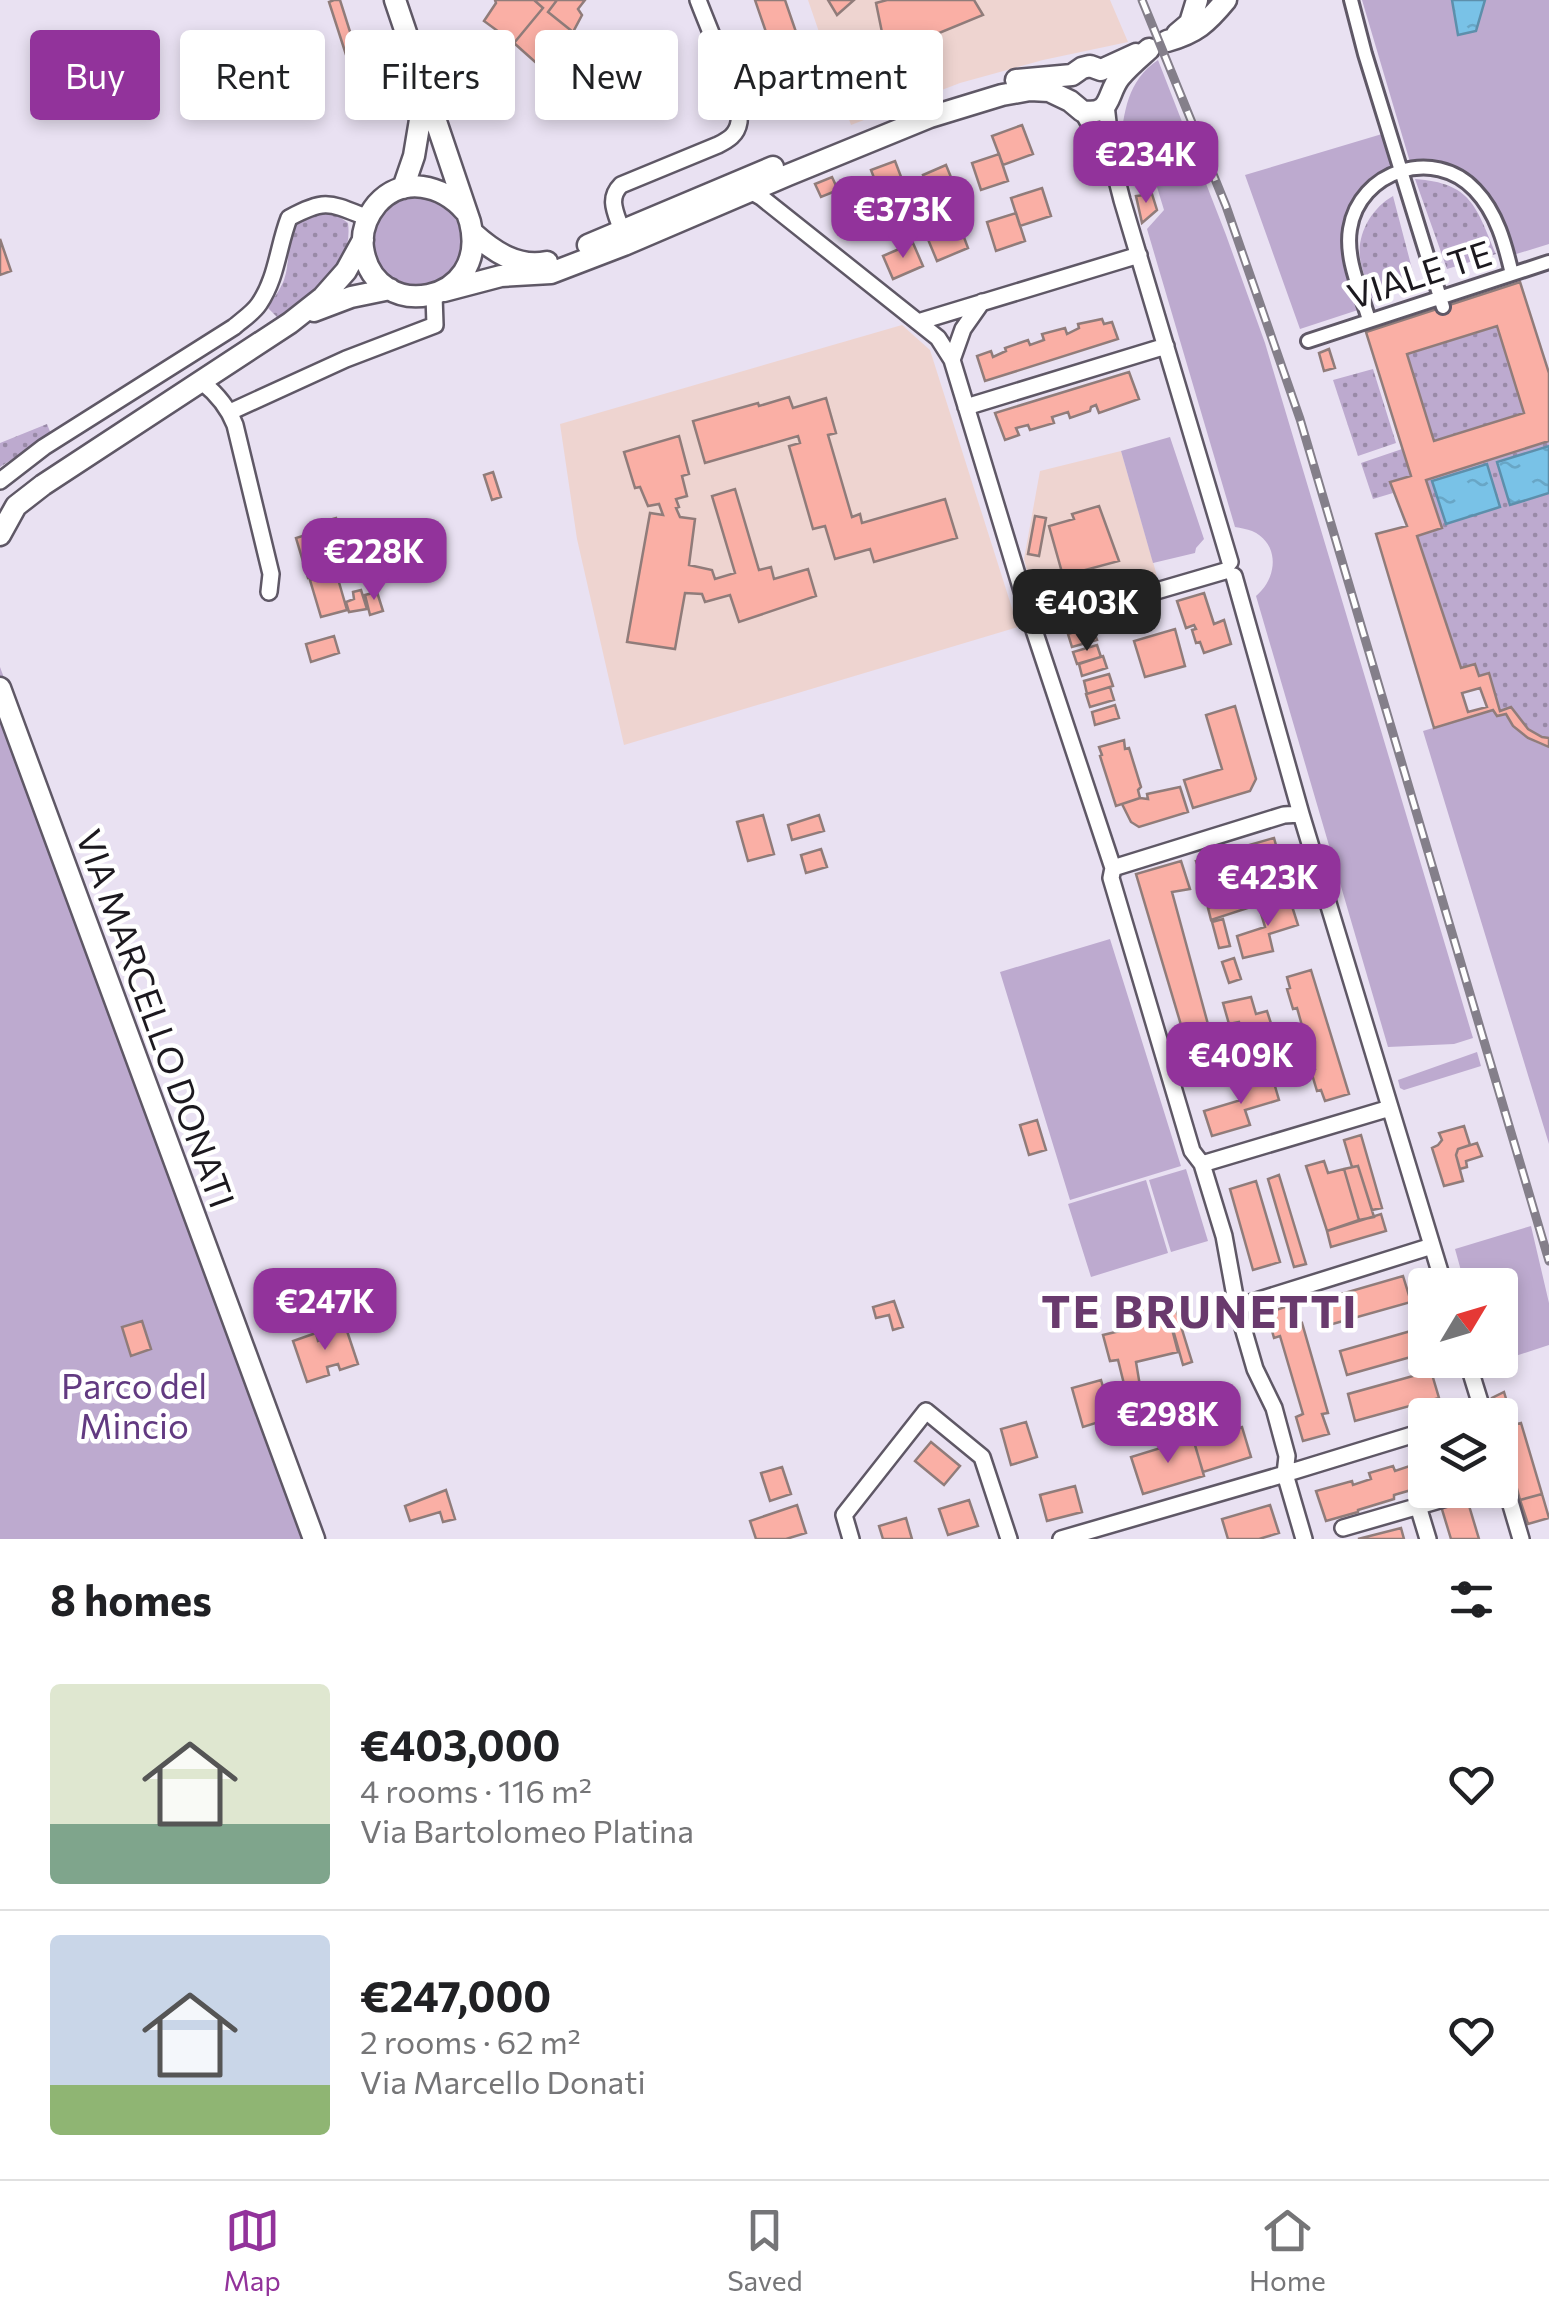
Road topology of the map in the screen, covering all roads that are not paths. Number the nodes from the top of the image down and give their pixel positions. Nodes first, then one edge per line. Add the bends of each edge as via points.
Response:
1 (382, 0) edge
2 (396, 0) edge
3 (698, 0) edge
4 (1226, 0) edge
5 (1352, 0) edge
6 (1196, 1) edge
7 (1101, 70) junction
8 (1072, 75) junction
9 (1109, 98) junction
10 (1076, 106) junction
11 (1113, 165) junction
12 (1401, 169) junction
13 (403, 188) junction
14 (752, 190) junction
15 (700, 196) junction
16 (465, 211) junction
17 (368, 218) junction
18 (622, 231) junction
19 (473, 233) junction
20 (362, 240) junction
21 (1139, 255) junction
22 (1549, 262) edge
23 (1512, 274) junction
24 (390, 289) junction
25 (439, 293) junction
26 (983, 302) junction
27 (1441, 302) junction
28 (1369, 320) junction
29 (918, 322) junction
30 (290, 324) junction
31 (1308, 341) dead end
32 (1166, 346) junction
33 (952, 360) junction
34 (202, 382) junction
35 (966, 407) junction
36 (230, 412) junction
37 (0, 481) edge
38 (0, 534) edge
39 (1230, 569) junction
40 (269, 592) dead end
41 (1033, 627) junction
42 (0, 688) edge
43 (1301, 814) junction
44 (1113, 868) junction
45 (1390, 1108) junction
46 (1202, 1164) junction
47 (1432, 1246) junction
48 (1439, 1268) edge
49 (1236, 1307) junction
50 (1408, 1436) edge
51 (1285, 1474) junction
52 (1411, 1508) edge
53 (1419, 1508) edge
54 (1512, 1508) edge
55 (1343, 1528) dead end
56 (1110, 1532) edge
57 (314, 1539) edge
58 (851, 1539) edge
59 (1009, 1539) edge
60 (1061, 1539) edge
61 (1304, 1539) edge
62 (1428, 1539) edge
63 (1521, 1539) edge

1 - 13 street via 420,120
2 - 16 street
3 - 18 street via 740,122 732,138 620,184 612,199
4 - 6 street via 1196,30 1166,41 1190,23
5 - 12 street
7 - 8 street via 1090,66
7 - 9 street via 1110,78
7 - 9 street via 1149,49
8 - 10 street via 1067,90
8 - 15 street via 1020,79 958,96
9 - 10 street via 1096,112
9 - 11 street
10 - 11 street
10 - 14 street via 1049,91 988,99
11 - 21 street
12 - 23 street via 1437,168 1473,187 1496,220
12 - 27 street
12 - 28 street via 1371,188 1350,226 1351,258
13 - 16 street via 437,189
13 - 17 street
14 - 15 street
14 - 25 street via 551,272 501,276
14 - 29 street
15 - 18 street
16 - 19 street
17 - 20 street
17 - 37 street via 314,204 289,218 257,307
18 - 19 street via 536,264 501,255
19 - 25 street via 466,270
20 - 24 street via 372,273
20 - 30 street via 346,272
21 - 26 street
21 - 32 street
22 - 23 street, VIALE TE
23 - 27 street, VIALE TE
24 - 25 street via 408,296
24 - 30 street via 327,304
25 - 36 street via 435,325
26 - 29 street
26 - 33 street
27 - 28 street, VIALE TE
28 - 31 street, VIALE TE
29 - 33 street
30 - 34 street
32 - 35 street
32 - 39 street
33 - 35 street
34 - 36 street
34 - 38 street via 43,485 16,506
35 - 41 street
36 - 40 street via 271,574
39 - 41 street
39 - 43 street
41 - 44 street
42 - 57 street, VIA MARCELLO DONATI
43 - 44 street
43 - 45 street
44 - 46 street via 1110,878 1192,1151
45 - 46 street
45 - 47 street
46 - 49 street
47 - 48 street
47 - 49 street
49 - 51 street via 1274,1408 1288,1456
50 - 51 street
51 - 56 street
51 - 61 street
52 - 55 street
53 - 62 street
54 - 63 street
56 - 60 street
58 - 59 street via 844,1515 926,1411 982,1456

